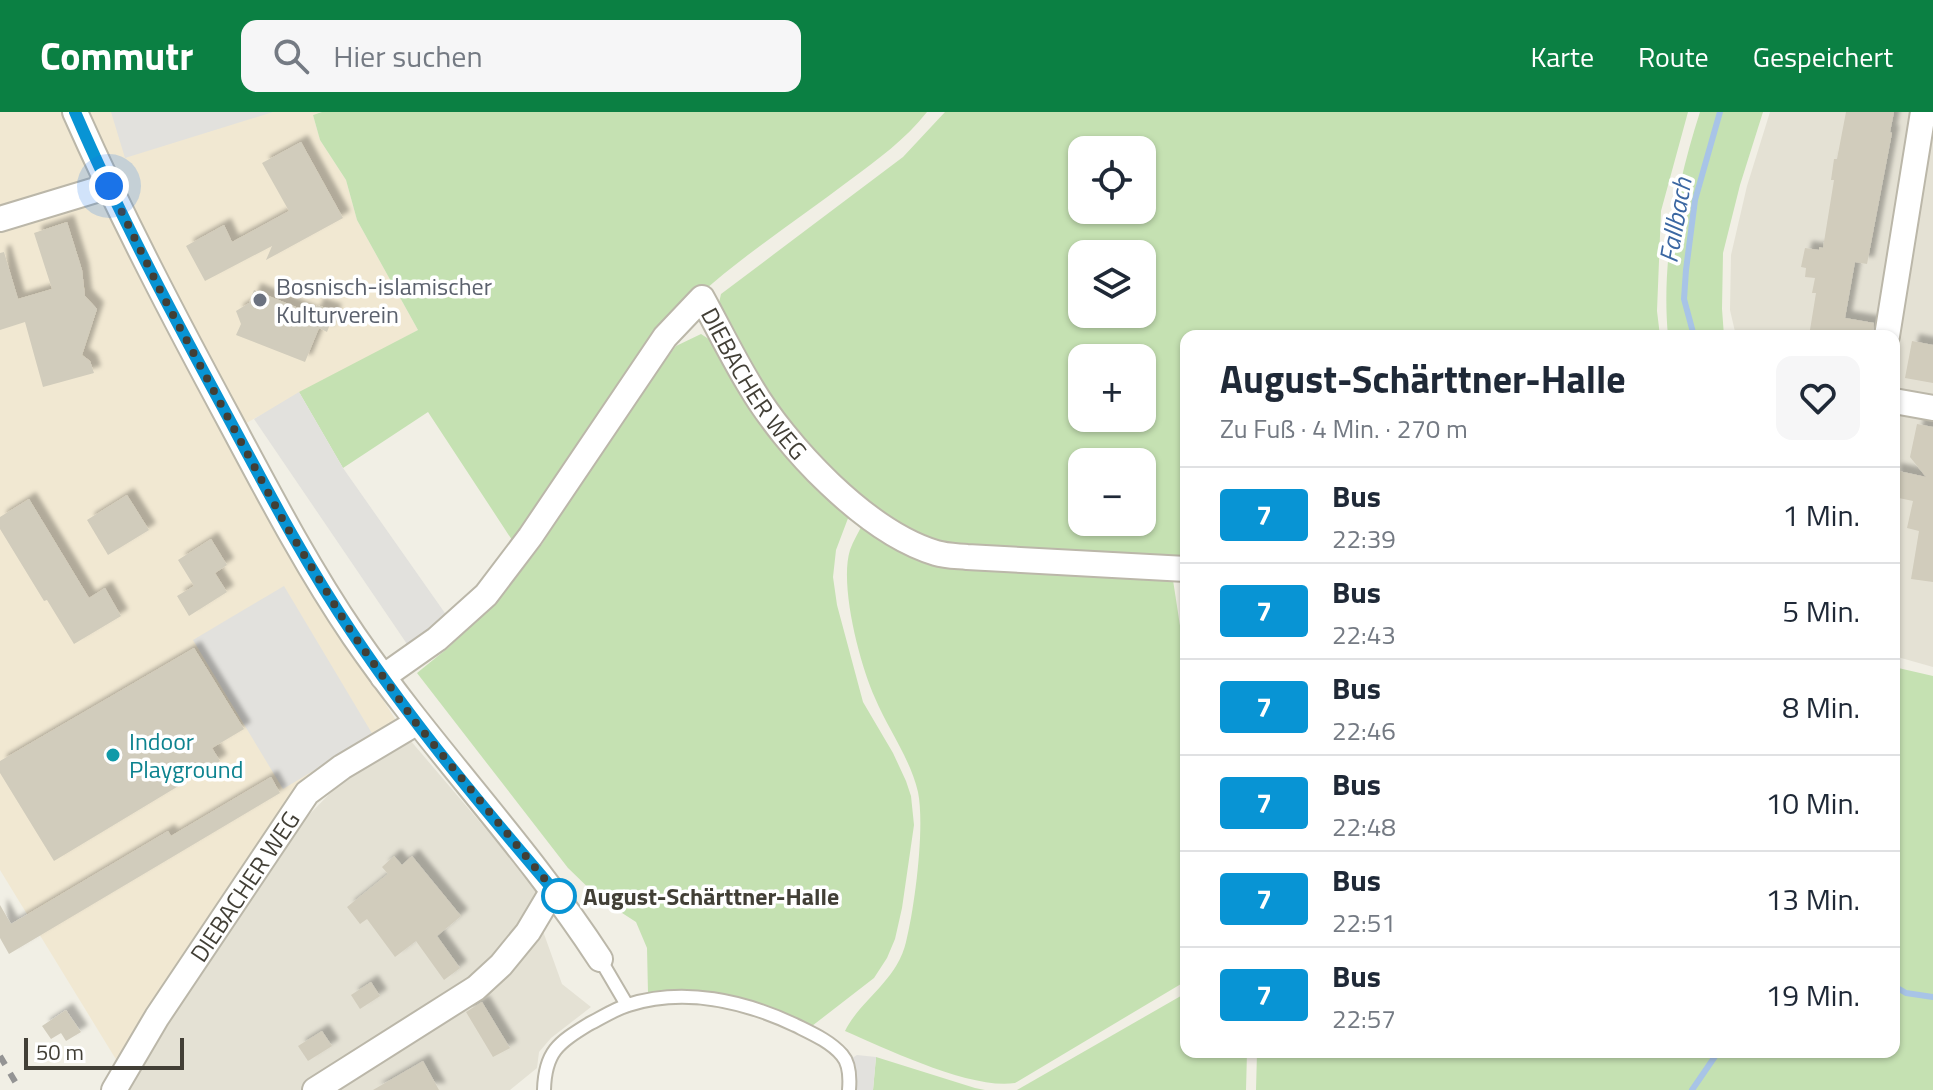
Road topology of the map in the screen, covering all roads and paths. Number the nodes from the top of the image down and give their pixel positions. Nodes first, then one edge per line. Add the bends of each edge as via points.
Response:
1 (75, 112) edge
2 (1923, 112) edge
3 (109, 186) junction
4 (0, 219) edge
5 (1888, 330) edge
6 (1900, 402) edge
7 (1933, 408) edge
8 (1180, 569) edge
9 (383, 677) junction
10 (416, 723) junction
11 (553, 890) junction
12 (600, 959) joint
13 (627, 1005) junction
14 (317, 1089) edge
15 (114, 1090) edge
16 (544, 1090) edge
17 (849, 1090) edge

1 - 3 street
2 - 5 street
3 - 4 street
3 - 9 street via 285,524
6 - 7 street
8 - 9 street, DIEBACHER WEG via 967,557 938,553 907,540 859,511 770,416 702,298 665,337 486,595
9 - 10 street
10 - 11 street
10 - 15 street, DIEBACHER WEG via 307,793
11 - 12 street
11 - 14 street via 528,932 476,988
12 - 13 lane
13 - 16 lane via 554,1049
13 - 17 lane via 696,997 745,1005 780,1018 832,1046 846,1062

